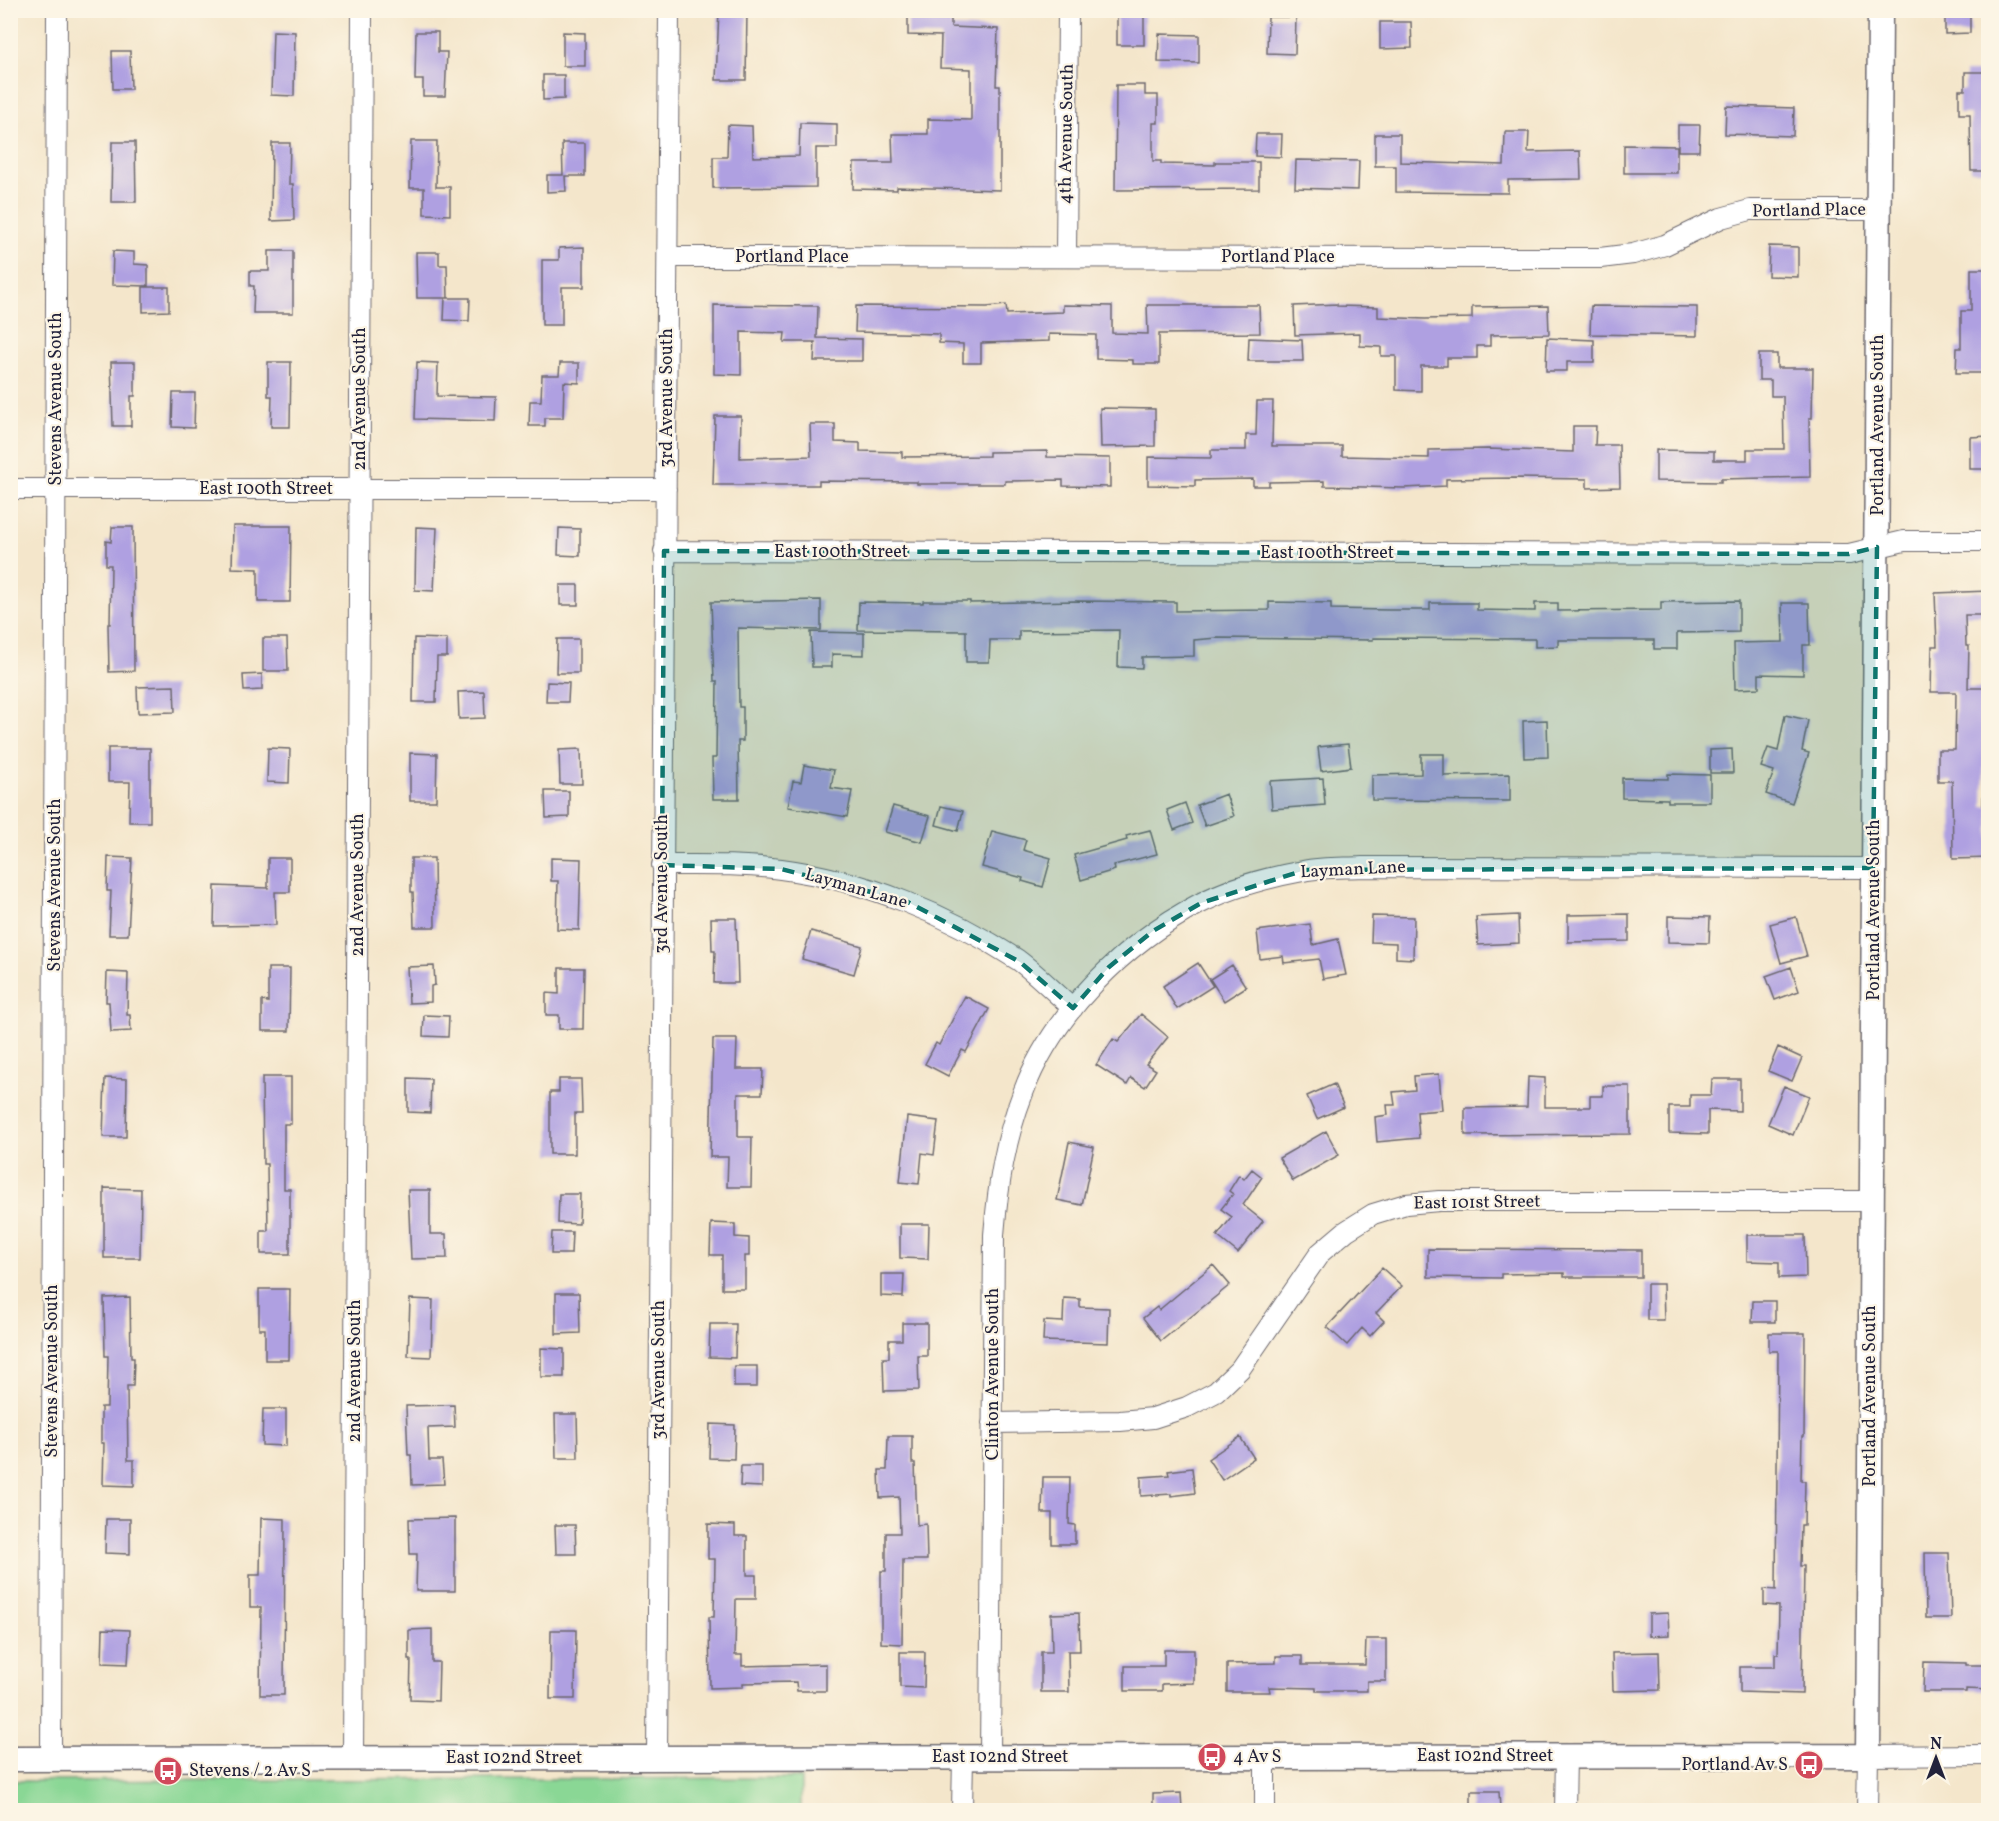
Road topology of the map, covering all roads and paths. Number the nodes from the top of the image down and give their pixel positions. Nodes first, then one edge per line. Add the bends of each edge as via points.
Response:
1 (57, 10) edge
2 (362, 10) edge
3 (669, 10) edge
4 (1068, 10) edge
5 (1880, 10) edge
6 (1879, 210) junction
7 (668, 257) junction
8 (1065, 257) junction
9 (10, 489) edge
10 (56, 489) junction
11 (360, 489) junction
12 (666, 489) junction
13 (1989, 541) edge
14 (1877, 547) junction
15 (664, 551) junction
16 (662, 865) junction
17 (1873, 868) junction
18 (1073, 1008) junction
19 (1872, 1201) junction
20 (992, 1423) junction
21 (1989, 1755) edge
22 (1265, 1756) junction
23 (1566, 1756) junction
24 (1868, 1756) junction
25 (657, 1757) junction
26 (963, 1757) junction
27 (990, 1757) junction
28 (10, 1759) edge
29 (51, 1759) junction
30 (353, 1759) junction
31 (962, 1810) edge
32 (1265, 1810) edge
33 (1565, 1810) edge
34 (1868, 1810) edge

1 - 10 street, Stevens Avenue South
2 - 11 street, 2nd Avenue South
3 - 7 street, 3rd Avenue South
4 - 8 street, 4th Avenue South
5 - 6 street, Portland Avenue South
6 - 8 street, Portland Place via 1750,210 1721,218 1665,245 1600,258
6 - 14 street, Portland Avenue South
7 - 8 street, Portland Place
7 - 12 street, 3rd Avenue South
9 - 10 street, East 100th Street
10 - 11 street, East 100th Street
10 - 29 street, Stevens Avenue South
11 - 12 street, East 100th Street
11 - 30 street, 2nd Avenue South
12 - 15 street, 3rd Avenue South
13 - 14 street, East 100th Street via 1904,541
14 - 15 street, East 100th Street via 1849,554
14 - 17 street, Portland Avenue South
15 - 16 street, 3rd Avenue South
16 - 18 street, Layman Lane via 782,869 846,882 906,901 965,928 1020,962
16 - 25 street, 3rd Avenue South
17 - 18 street, Layman Lane via 1305,870 1201,903 1163,925 1109,967
17 - 19 street, Portland Avenue South
18 - 20 street, Clinton Avenue South via 1045,1047 1023,1091 998,1186
19 - 20 street, East 101st Street via 1406,1204 1373,1214 1320,1252 1240,1369 1216,1392 1153,1418
19 - 24 street, Portland Avenue South
20 - 27 street, Clinton Avenue South
21 - 24 street, East 102nd Street
22 - 23 street, East 102nd Street
22 - 27 street, East 102nd Street
22 - 32 street
23 - 24 street, East 102nd Street
23 - 33 street
24 - 34 street, Portland Avenue South
25 - 26 street, East 102nd Street
25 - 30 street, East 102nd Street
26 - 27 street, East 102nd Street
26 - 31 street
28 - 29 street, East 102nd Street
29 - 30 street, East 102nd Street

